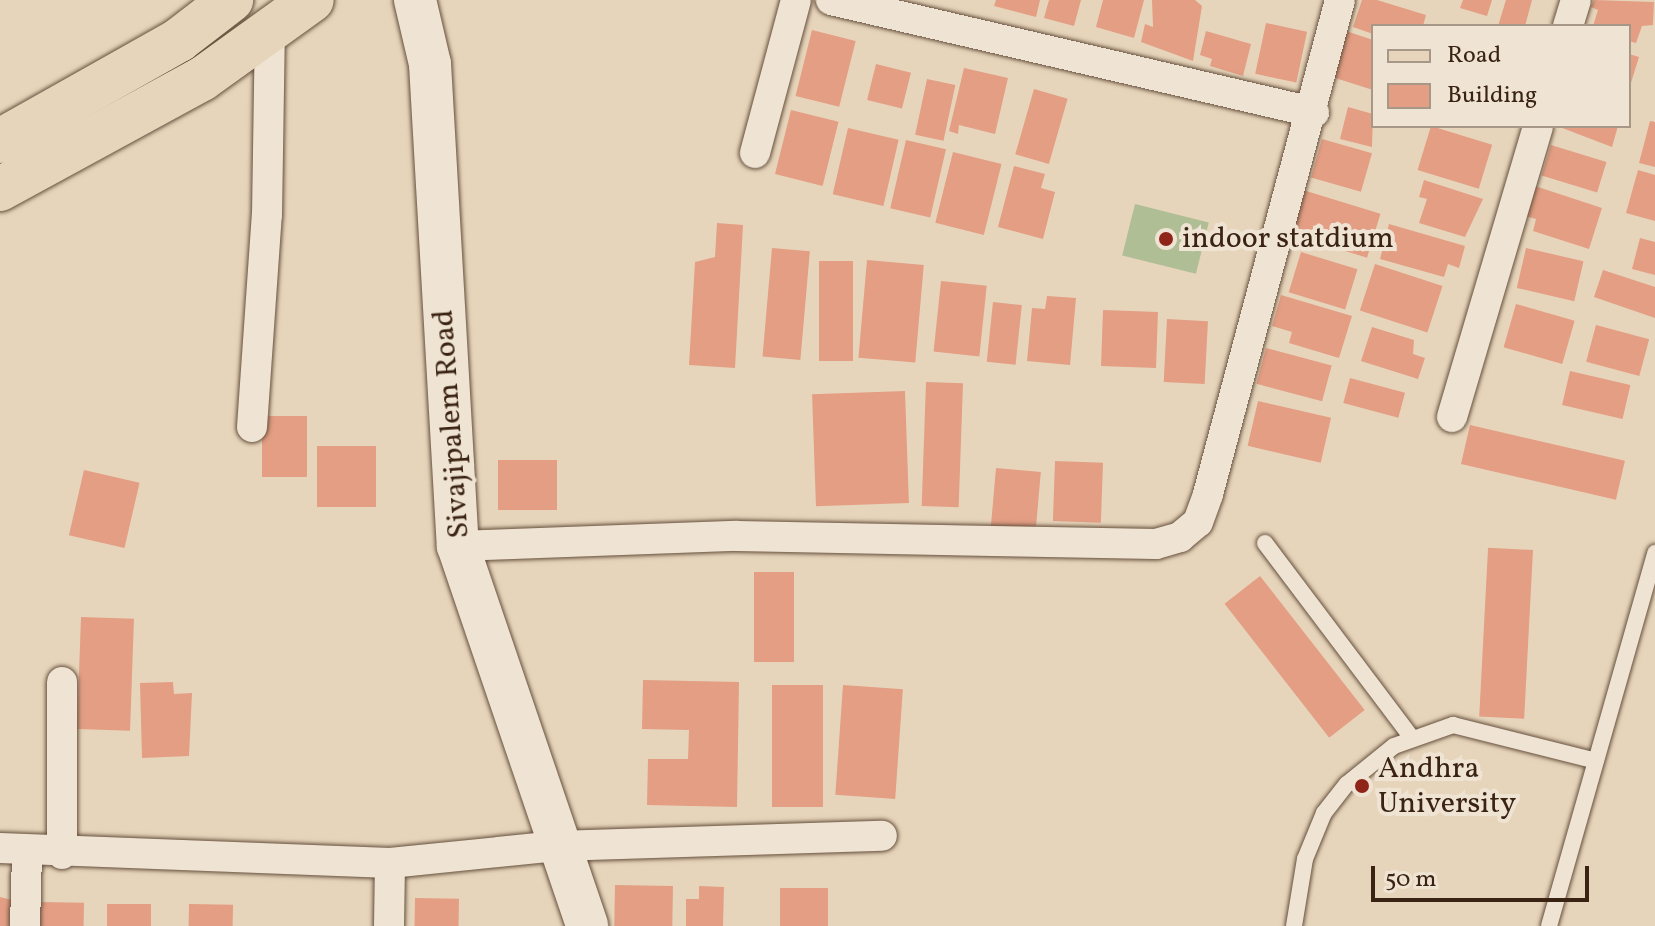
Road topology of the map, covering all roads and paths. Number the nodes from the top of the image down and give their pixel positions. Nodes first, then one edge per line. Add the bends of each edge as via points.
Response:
1 (231, 0) edge
2 (312, 0) edge
3 (415, 0) edge
4 (796, 0) edge
5 (831, 0) edge
6 (1340, 0) edge
7 (1576, 0) edge
8 (1569, 24) edge
9 (270, 30) junction
10 (1314, 112) junction
11 (1537, 128) edge
12 (0, 141) edge
13 (755, 153) dead end
14 (0, 189) edge
15 (1452, 417) dead end
16 (252, 427) dead end
17 (1265, 543) dead end
18 (458, 546) junction
19 (1655, 553) edge
20 (62, 682) dead end
21 (1412, 738) junction
22 (1596, 761) junction
23 (882, 836) dead end
24 (557, 846) junction
25 (13, 850) edge
26 (62, 854) junction
27 (390, 863) junction
28 (25, 926) edge
29 (389, 926) edge
30 (587, 926) edge
31 (1294, 926) edge
32 (1549, 926) edge

1 - 12 main road via 179,40
2 - 9 main road
3 - 18 main road, Sivajipalem Road via 430,64
4 - 13 street
5 - 10 street
6 - 10 street
7 - 8 street
9 - 14 main road via 202,79
9 - 16 street via 267,215
10 - 18 street via 1208,494 1198,522 1180,537 1156,544 737,536
11 - 15 street
17 - 21 lane
18 - 24 main road, Sivajipalem Road
19 - 22 lane
20 - 26 street
21 - 22 lane via 1453,725 1481,727
21 - 31 lane via 1347,784 1324,813 1305,859
22 - 32 lane
23 - 24 street
24 - 27 street
24 - 30 main road, Sivajipalem Road
25 - 26 street
25 - 28 street
26 - 27 street
27 - 29 street

